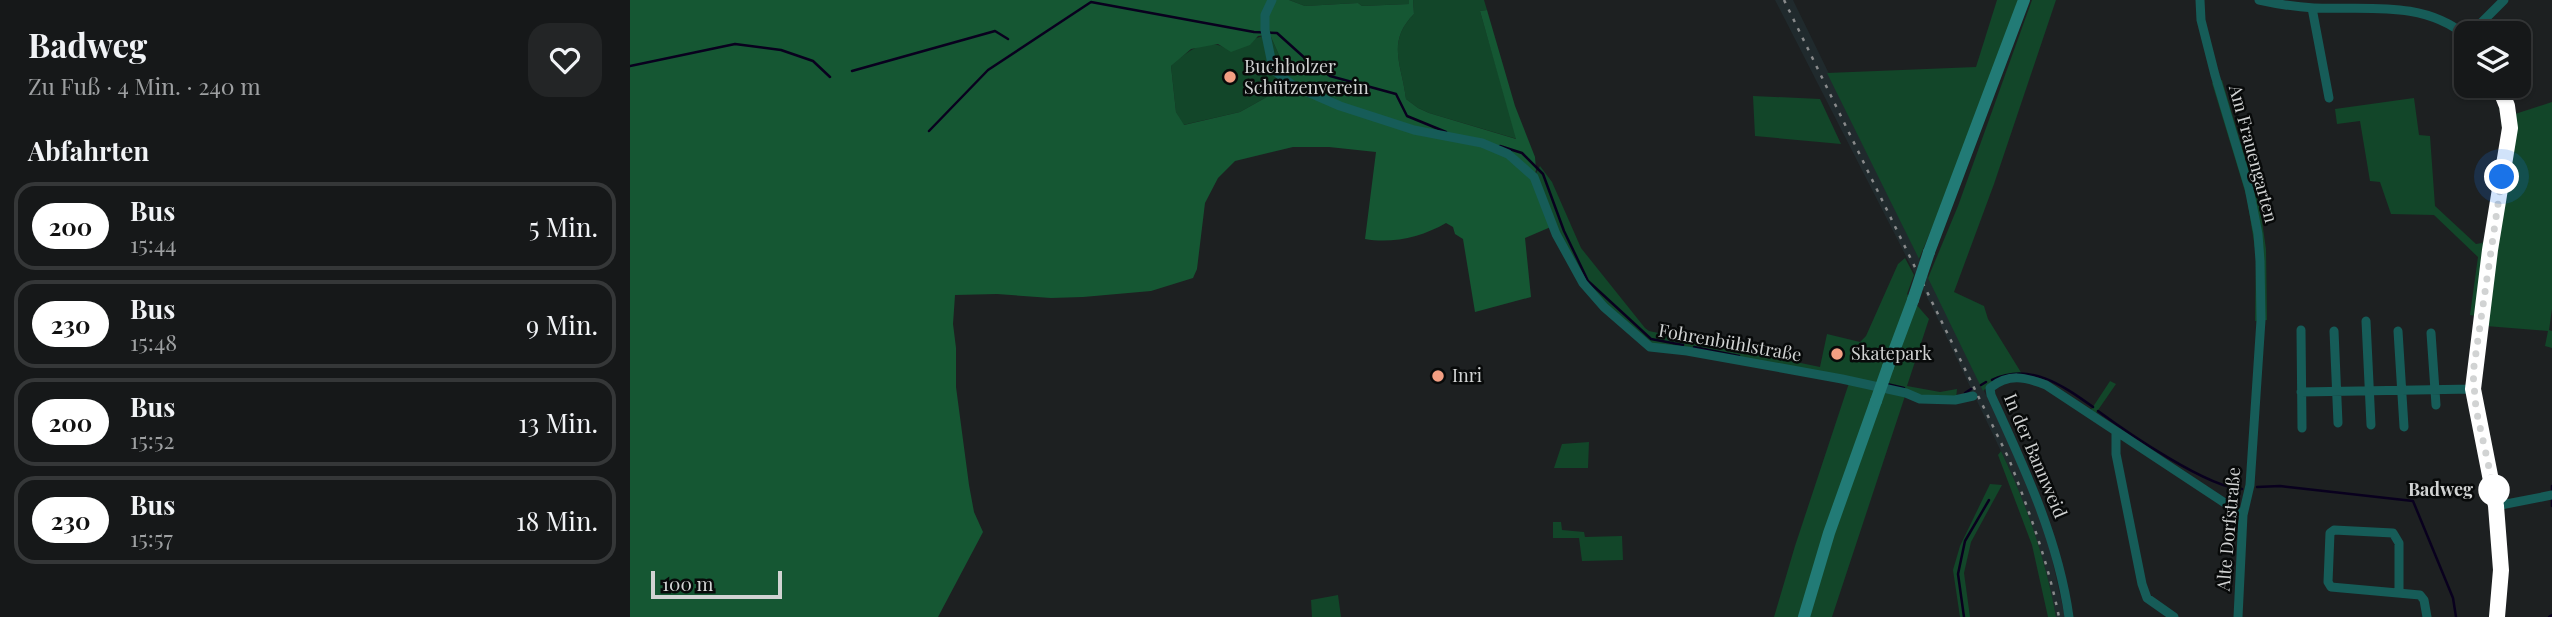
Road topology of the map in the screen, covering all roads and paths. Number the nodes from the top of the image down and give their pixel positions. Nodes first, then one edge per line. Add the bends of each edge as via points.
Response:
1 (1272, 0) edge
2 (2024, 0) edge
3 (2200, 0) edge
4 (2259, 0) edge
5 (2504, 0) edge
6 (2312, 8) junction
7 (2483, 21) edge
8 (2454, 28) edge
9 (2329, 98) dead end
10 (2504, 98) edge
11 (2365, 321) dead end
12 (2301, 330) dead end
13 (2334, 331) dead end
14 (2398, 331) dead end
15 (2431, 333) dead end
16 (2436, 388) junction
17 (2473, 389) junction
18 (2402, 390) junction
19 (2301, 391) junction
20 (2369, 392) junction
21 (2336, 393) junction
22 (1973, 396) dead end
23 (2435, 405) dead end
24 (2338, 423) dead end
25 (2371, 425) dead end
26 (2404, 427) dead end
27 (2302, 428) dead end
28 (2116, 433) junction
29 (2252, 444) joint
30 (2550, 496) edge
31 (2496, 506) junction
32 (2243, 515) junction
33 (2399, 591) junction
34 (1804, 617) edge
35 (2069, 617) edge
36 (2174, 617) edge
37 (2238, 617) edge
38 (2427, 617) edge
39 (2497, 617) edge

1 - 22 street, Fohrenbühlstraße via 1265,15 1265,32 1276,72 1294,86 1340,106 1508,154 1534,177 1556,233 1583,283 1650,346 1842,379 1920,399
2 - 34 main road, bridge via 1929,252 1829,533
3 - 29 street, Am Frauengarten via 2258,234 2262,320
4 - 6 street
5 - 7 street
6 - 8 street via 2420,10
6 - 9 street
10 - 17 street via 2510,128
11 - 20 street
12 - 19 street
13 - 21 street
14 - 18 street
15 - 16 street
16 - 17 street
16 - 18 street
16 - 23 street
17 - 31 street
18 - 20 street
18 - 26 street
19 - 21 street
19 - 27 street
20 - 21 street
20 - 25 street
21 - 24 street
28 - 32 street
28 - 35 street, In der Bannweid via 2046,385 2025,377 2011,377 1990,388 2040,501
28 - 36 street via 2116,454 2142,584 2147,598
29 - 32 street, Alte Dorfstraße
30 - 31 street
31 - 39 street via 2501,570
32 - 37 street, Alte Dorfstraße
33 - 33 street via 2331,587 2330,533 2393,533 2399,543
33 - 38 street via 2420,594

